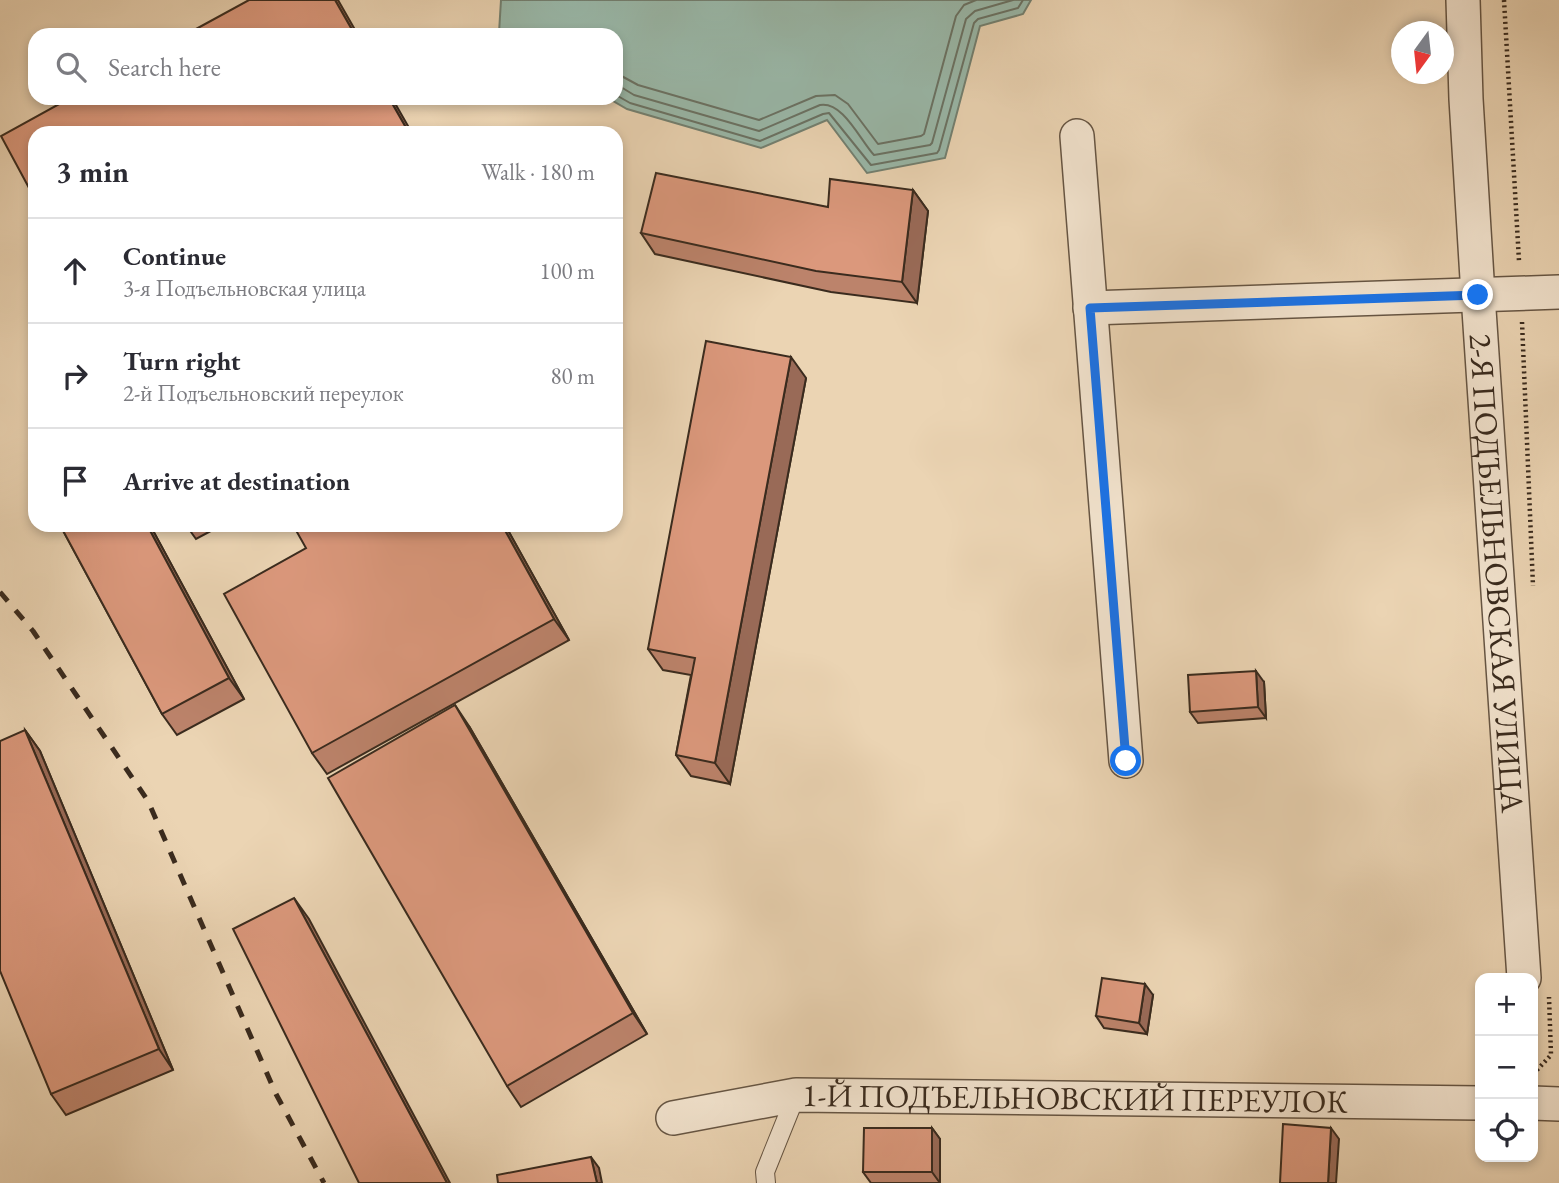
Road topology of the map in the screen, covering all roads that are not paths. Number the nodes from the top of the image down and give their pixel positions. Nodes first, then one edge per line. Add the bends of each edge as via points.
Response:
1 (1463, 0) edge
2 (1077, 136) dead end
3 (1559, 292) edge
4 (1478, 295) junction
5 (1090, 308) junction
6 (1126, 761) dead end
7 (1535, 973) edge
8 (796, 1095) junction
9 (1475, 1103) edge
10 (1538, 1103) edge
11 (1559, 1104) edge
12 (673, 1118) dead end
13 (766, 1183) edge

1 - 4 street, 2-Я ПОДЪЕЛЬНОВСКАЯ УЛИЦА
2 - 5 street
3 - 4 street
4 - 5 street
4 - 7 street, 2-Я ПОДЪЕЛЬНОВСКАЯ УЛИЦА
5 - 6 street
8 - 9 street, 1-Й ПОДЪЕЛЬНОВСКИЙ ПЕРЕУЛОК
8 - 12 street, 1-Й ПОДЪЕЛЬНОВСКИЙ ПЕРЕУЛОК
8 - 13 lane via 765,1172
10 - 11 street

